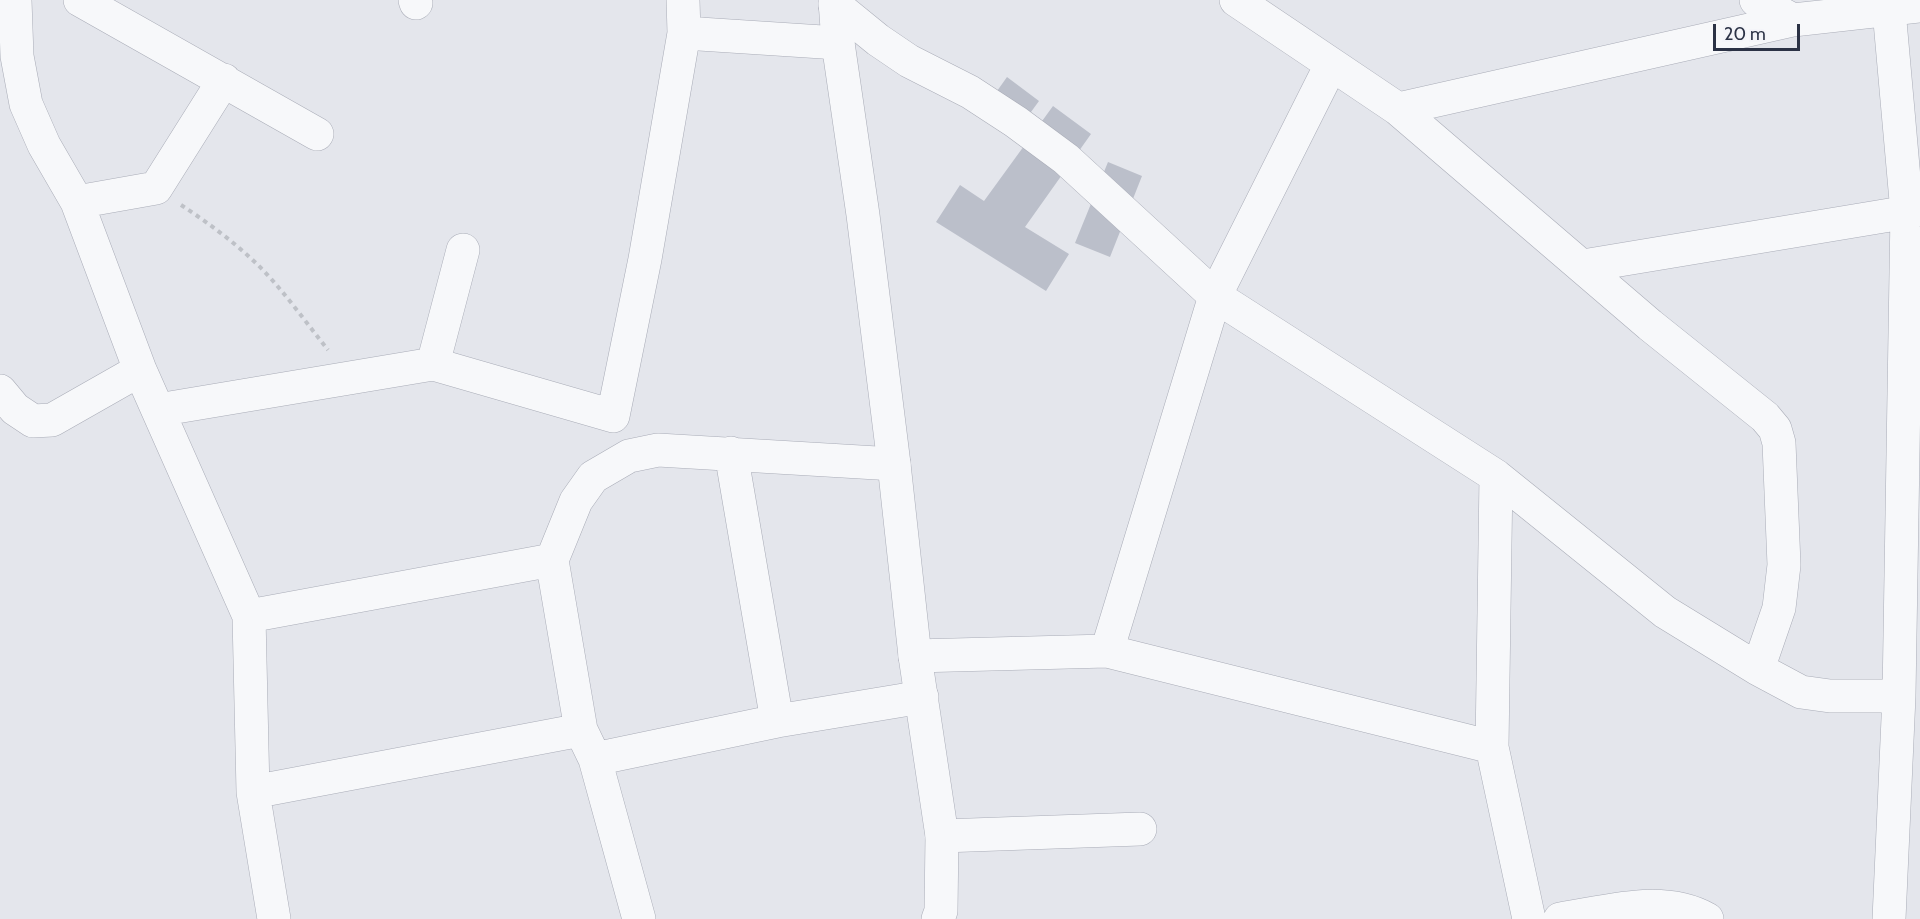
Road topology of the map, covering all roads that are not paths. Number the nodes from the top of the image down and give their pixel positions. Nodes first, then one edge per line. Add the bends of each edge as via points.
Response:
1 (15, 0) edge
2 (80, 0) edge
3 (683, 0) edge
4 (1236, 0) edge
5 (1756, 0) edge
6 (835, 3) edge
7 (1905, 8) edge
8 (1793, 20) junction
9 (684, 33) junction
10 (838, 43) junction
11 (1331, 65) junction
12 (224, 80) junction
13 (1398, 109) junction
14 (317, 134) dead end
15 (77, 202) junction
16 (1913, 211) edge
17 (463, 250) dead end
18 (1583, 266) junction
19 (1215, 296) junction
20 (434, 364) junction
21 (140, 370) junction
22 (0, 391) edge
23 (158, 410) junction
24 (613, 416) junction
25 (731, 453) junction
26 (629, 456) junction
27 (894, 464) junction
28 (1496, 476) junction
29 (552, 560) junction
30 (249, 616) junction
31 (1107, 651) junction
32 (915, 656) junction
33 (1758, 669) junction
34 (1899, 696) junction
35 (922, 697) junction
36 (777, 721) junction
37 (588, 744) junction
38 (1492, 747) junction
39 (253, 792) junction
40 (1140, 829) dead end
41 (942, 836) junction
42 (274, 919) edge
43 (639, 919) edge
44 (939, 919) edge
45 (1529, 919) edge
46 (1560, 919) edge
47 (1707, 919) edge
48 (1889, 919) edge

1 - 15 street via 17,56 26,104 44,146
2 - 12 street
3 - 9 street
4 - 11 street
5 - 8 street
6 - 10 street
6 - 19 street via 909,61 970,92 1066,159
7 - 8 street
7 - 16 street
8 - 13 street
9 - 10 street
9 - 24 street
10 - 27 street
11 - 13 street
11 - 19 street
12 - 14 street
12 - 15 street via 156,188
13 - 18 street
15 - 21 street
16 - 18 street
16 - 34 street
17 - 20 street
18 - 33 street via 1775,429 1779,442 1784,565 1779,608
19 - 28 street
19 - 31 street
20 - 23 street
20 - 24 street
21 - 22 street via 52,420 33,421 15,409
21 - 23 street
23 - 30 street
24 - 26 street
25 - 26 street via 658,450
25 - 27 street
25 - 36 street
26 - 29 street via 593,477 576,501
27 - 32 street
28 - 33 street via 1665,612
28 - 38 street
29 - 30 street
29 - 37 street
30 - 39 street
31 - 32 street
31 - 38 street
32 - 35 street
33 - 34 street via 1801,692
34 - 48 street
35 - 36 street
35 - 41 street
36 - 37 street
37 - 39 street
37 - 43 street
38 - 45 street
39 - 42 street
40 - 41 street
41 - 44 street
46 - 47 street via 1646,906 1674,907

